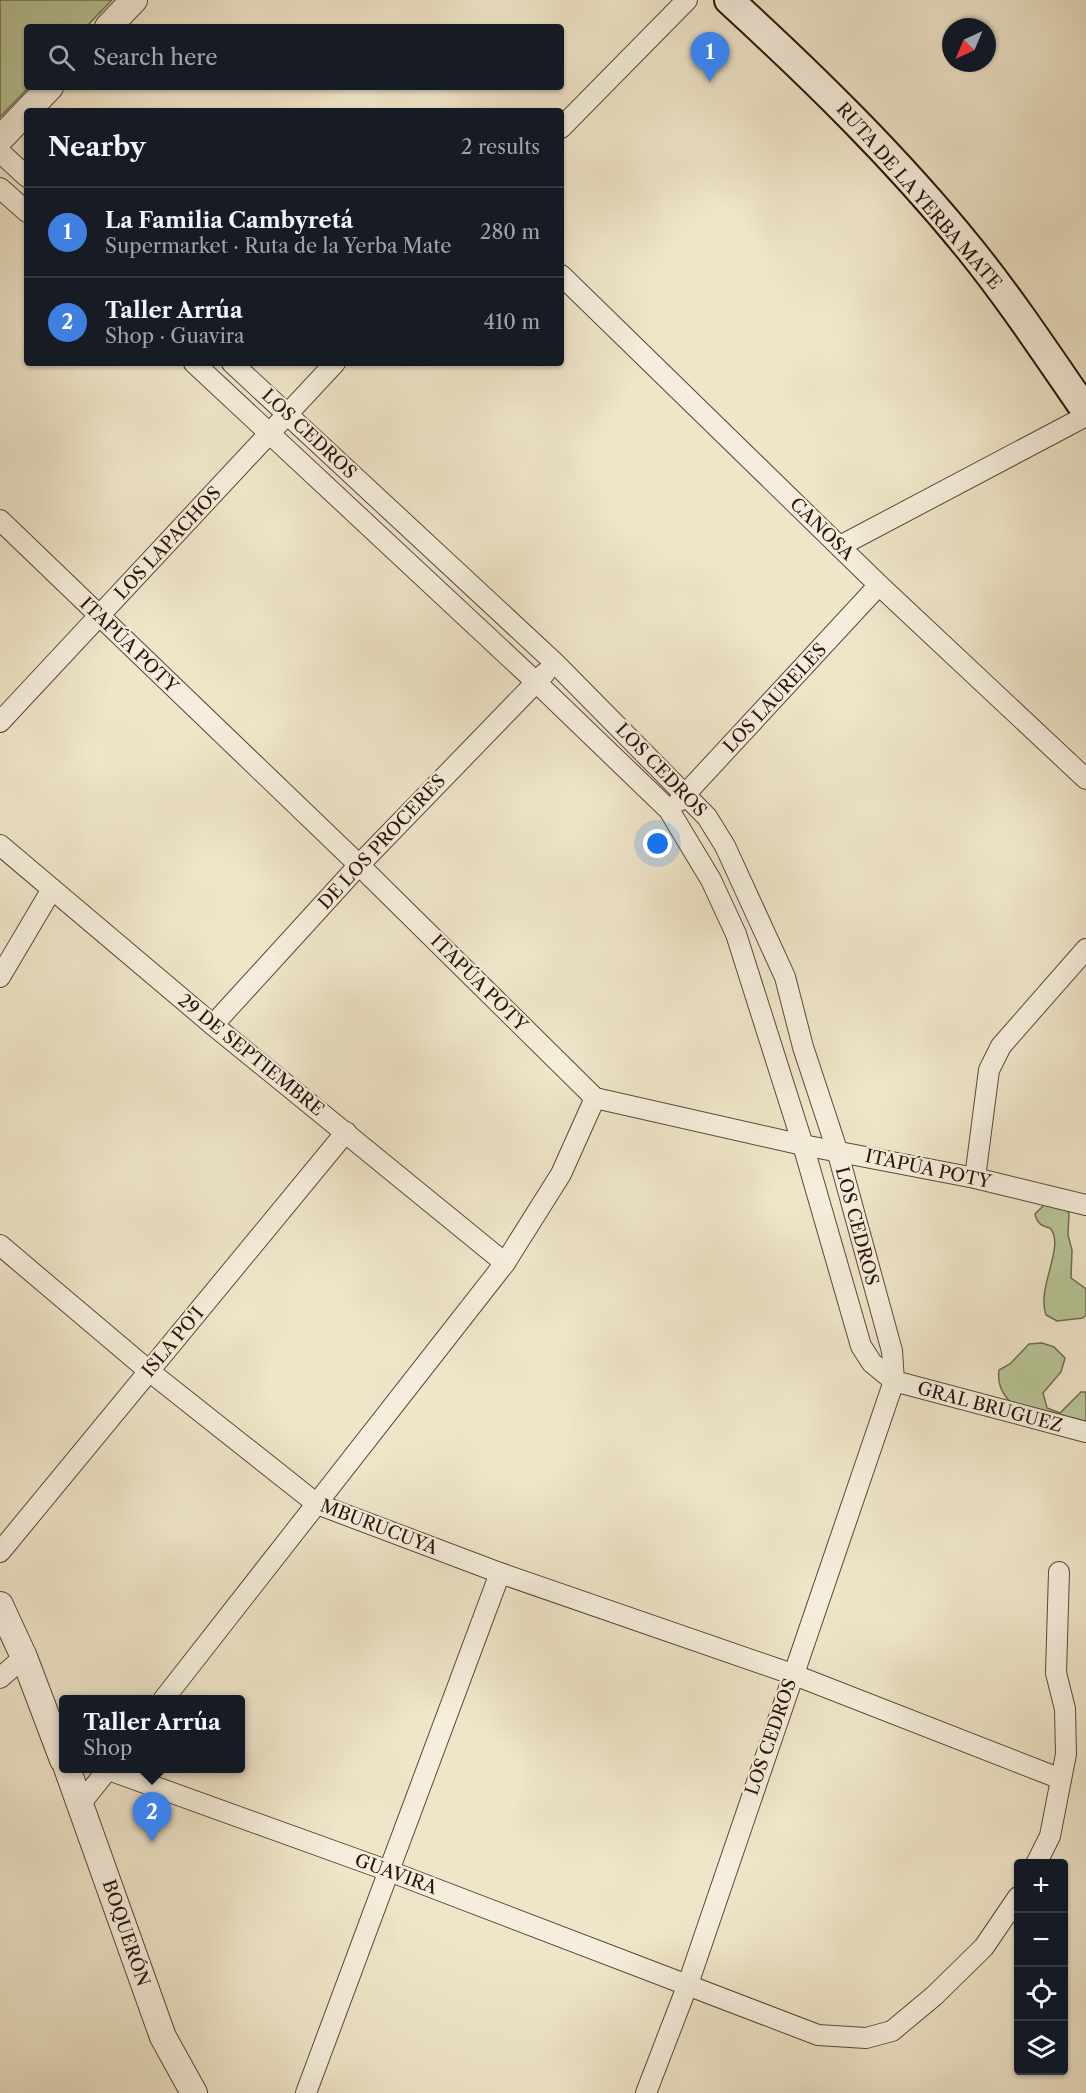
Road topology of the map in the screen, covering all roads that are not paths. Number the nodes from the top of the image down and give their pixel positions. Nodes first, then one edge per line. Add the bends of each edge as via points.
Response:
1 (134, 0) edge
2 (687, 0) edge
3 (729, 0) edge
4 (111, 24) edge
5 (47, 90) edge
6 (30, 108) edge
7 (24, 114) edge
8 (564, 125) edge
9 (0, 139) edge
10 (0, 152) edge
11 (24, 174) edge
12 (0, 188) edge
13 (24, 209) edge
14 (564, 278) edge
15 (197, 366) edge
16 (235, 366) edge
17 (332, 366) edge
18 (1086, 411) edge
19 (287, 414) junction
20 (1086, 416) edge
21 (270, 432) junction
22 (0, 520) edge
23 (840, 546) junction
24 (879, 585) junction
25 (100, 617) junction
26 (555, 663) junction
27 (536, 682) junction
28 (0, 722) edge
29 (1086, 779) edge
30 (687, 794) junction
31 (669, 810) junction
32 (0, 845) edge
33 (359, 865) junction
34 (52, 889) junction
35 (1086, 949) edge
36 (0, 977) edge
37 (213, 1025) junction
38 (595, 1098) junction
39 (346, 1132) junction
40 (803, 1145) junction
41 (837, 1150) junction
42 (975, 1178) junction
43 (1086, 1205) edge
44 (0, 1245) edge
45 (504, 1263) junction
46 (149, 1371) junction
47 (894, 1381) junction
48 (1086, 1432) edge
49 (317, 1504) junction
50 (0, 1552) edge
51 (1059, 1572) dead end
52 (500, 1573) junction
53 (0, 1605) edge
54 (24, 1657) junction
55 (792, 1674) junction
56 (0, 1678) edge
57 (167, 1695) edge
58 (59, 1748) edge
59 (69, 1773) edge
60 (104, 1773) edge
61 (118, 1773) edge
62 (1061, 1779) junction
63 (81, 1803) junction
64 (1038, 1859) edge
65 (389, 1870) junction
66 (1014, 1903) edge
67 (688, 1984) junction
68 (194, 2093) edge
69 (306, 2093) edge
70 (646, 2093) edge

1 - 4 street
2 - 8 street
3 - 18 main road, RUTA DE LA YERBA MATE via 817,81 889,156 982,265
5 - 6 street
7 - 9 street
10 - 11 street
12 - 13 street
14 - 23 street, CANOSA
15 - 21 street
16 - 19 street, LOS CEDROS
17 - 19 street, LOS LAPACHOS
19 - 21 street, LOS LAPACHOS
19 - 26 street, LOS CEDROS
20 - 23 street
21 - 25 street, LOS LAPACHOS
21 - 27 street
22 - 25 street, ITAPÚA POTY
23 - 24 street, CANOSA
24 - 29 street, CANOSA
24 - 30 street, LOS LAURELES
25 - 28 street, LOS LAPACHOS
25 - 33 street, ITAPÚA POTY
26 - 27 street, DE LOS PROCERES
26 - 30 street, LOS CEDROS
27 - 31 street
27 - 33 street, DE LOS PROCERES
30 - 31 street, LOS LAURELES
30 - 41 street, LOS CEDROS via 725,846 770,940
31 - 40 street via 711,880 736,934
32 - 34 street, 29 DE SEPTIEMBRE
33 - 37 street, DE LOS PROCERES
33 - 38 street, ITAPÚA POTY
34 - 36 street
34 - 37 street, 29 DE SEPTIEMBRE
35 - 42 street via 1001,1046 989,1070
37 - 39 street, 29 DE SEPTIEMBRE
38 - 40 street, ITAPÚA POTY
38 - 45 street via 561,1174
39 - 45 street, 29 DE SEPTIEMBRE
39 - 46 street, ISLA PO'I
40 - 41 street, ITAPÚA POTY
40 - 47 street via 861,1347 872,1363
41 - 42 street, ITAPÚA POTY
41 - 47 street, LOS CEDROS via 892,1351
42 - 43 street, ITAPÚA POTY
44 - 46 street, MBURUCUYA
45 - 49 street
46 - 49 street, MBURUCUYA
46 - 50 street, ISLA PO'I
47 - 48 street, GRAL BRUGUEZ
47 - 55 street, LOS CEDROS
49 - 52 street, MBURUCUYA
49 - 57 street
51 - 62 street via 1056,1673 1065,1709 1066,1754
52 - 55 street, MBURUCUYA
52 - 65 street
53 - 54 street, BOQUERÓN
54 - 56 street
54 - 58 street, BOQUERÓN
55 - 62 street, MBURUCUYA
55 - 67 street, LOS CEDROS
59 - 63 street, BOQUERÓN
60 - 63 street
61 - 65 street, GUAVIRA
62 - 64 street via 1050,1836
63 - 68 street, BOQUERÓN via 163,2037
65 - 67 street, GUAVIRA
65 - 69 street
66 - 67 street, GUAVIRA via 984,1947 934,1996 892,2031 866,2038 818,2035
67 - 70 street, LOS CEDROS

